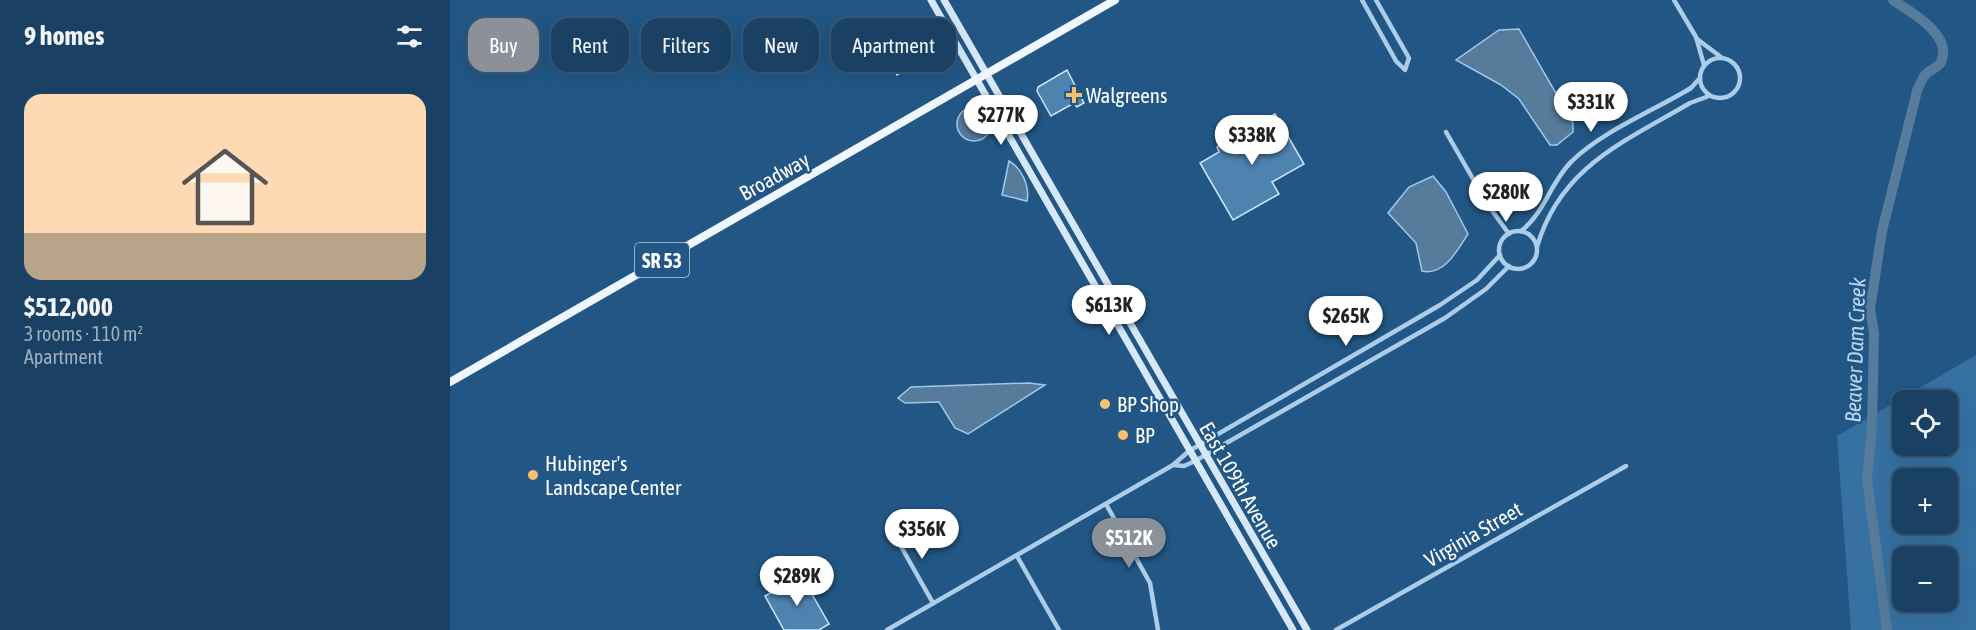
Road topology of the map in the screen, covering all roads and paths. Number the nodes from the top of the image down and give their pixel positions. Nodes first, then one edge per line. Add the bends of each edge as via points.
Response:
1 (931, 0) edge
2 (944, 0) edge
3 (1114, 0) edge
4 (1362, 0) edge
5 (1376, 0) edge
6 (1674, 0) edge
7 (1696, 37) junction
8 (1722, 58) junction
9 (1704, 65) junction
10 (988, 74) junction
11 (1700, 78) junction
12 (977, 80) junction
13 (1709, 96) junction
14 (1446, 132) dead end
15 (1521, 231) junction
16 (1509, 234) junction
17 (1537, 247) junction
18 (1500, 255) junction
19 (1509, 266) junction
20 (450, 382) edge
21 (1199, 446) junction
22 (1189, 451) junction
23 (1204, 455) junction
24 (1195, 461) junction
25 (1173, 465) junction
26 (1626, 466) dead end
27 (1106, 504) junction
28 (890, 527) dead end
29 (1017, 556) junction
30 (933, 603) junction
31 (887, 630) edge
32 (1059, 630) edge
33 (1158, 630) edge
34 (1293, 630) edge
35 (1307, 630) edge
36 (1336, 630) edge

1 - 12 main road, East 109th Avenue
2 - 10 main road, East 109th Avenue
3 - 10 main road, Broadway / SR 53
4 - 5 street via 1405,70 1409,58
6 - 7 street
7 - 8 street
7 - 9 street
8 - 9 street
8 - 13 street via 1738,68 1739,87 1723,99
9 - 11 street
10 - 12 main road, Broadway / SR 53
10 - 21 main road, East 109th Avenue
11 - 13 street
11 - 15 street via 1690,88 1574,159 1556,180 1532,222
12 - 20 main road, Broadway / SR 53
12 - 22 main road, East 109th Avenue
13 - 17 street via 1690,103 1581,171 1551,212
14 - 16 street
15 - 16 street
15 - 17 street via 1531,236
16 - 18 street via 1501,243
17 - 19 street via 1535,258 1526,267
18 - 19 street
18 - 21 street via 1457,295
19 - 23 street via 1486,289 1445,318
21 - 22 street
21 - 23 main road, East 109th Avenue
22 - 24 main road, East 109th Avenue
22 - 25 street
23 - 24 street
23 - 35 main road, East 109th Avenue
24 - 25 street
24 - 34 main road, East 109th Avenue
25 - 27 street
26 - 36 street, Virginia Street
27 - 29 street
27 - 33 street via 1150,583
28 - 30 street
29 - 30 street
29 - 32 street
30 - 31 street

